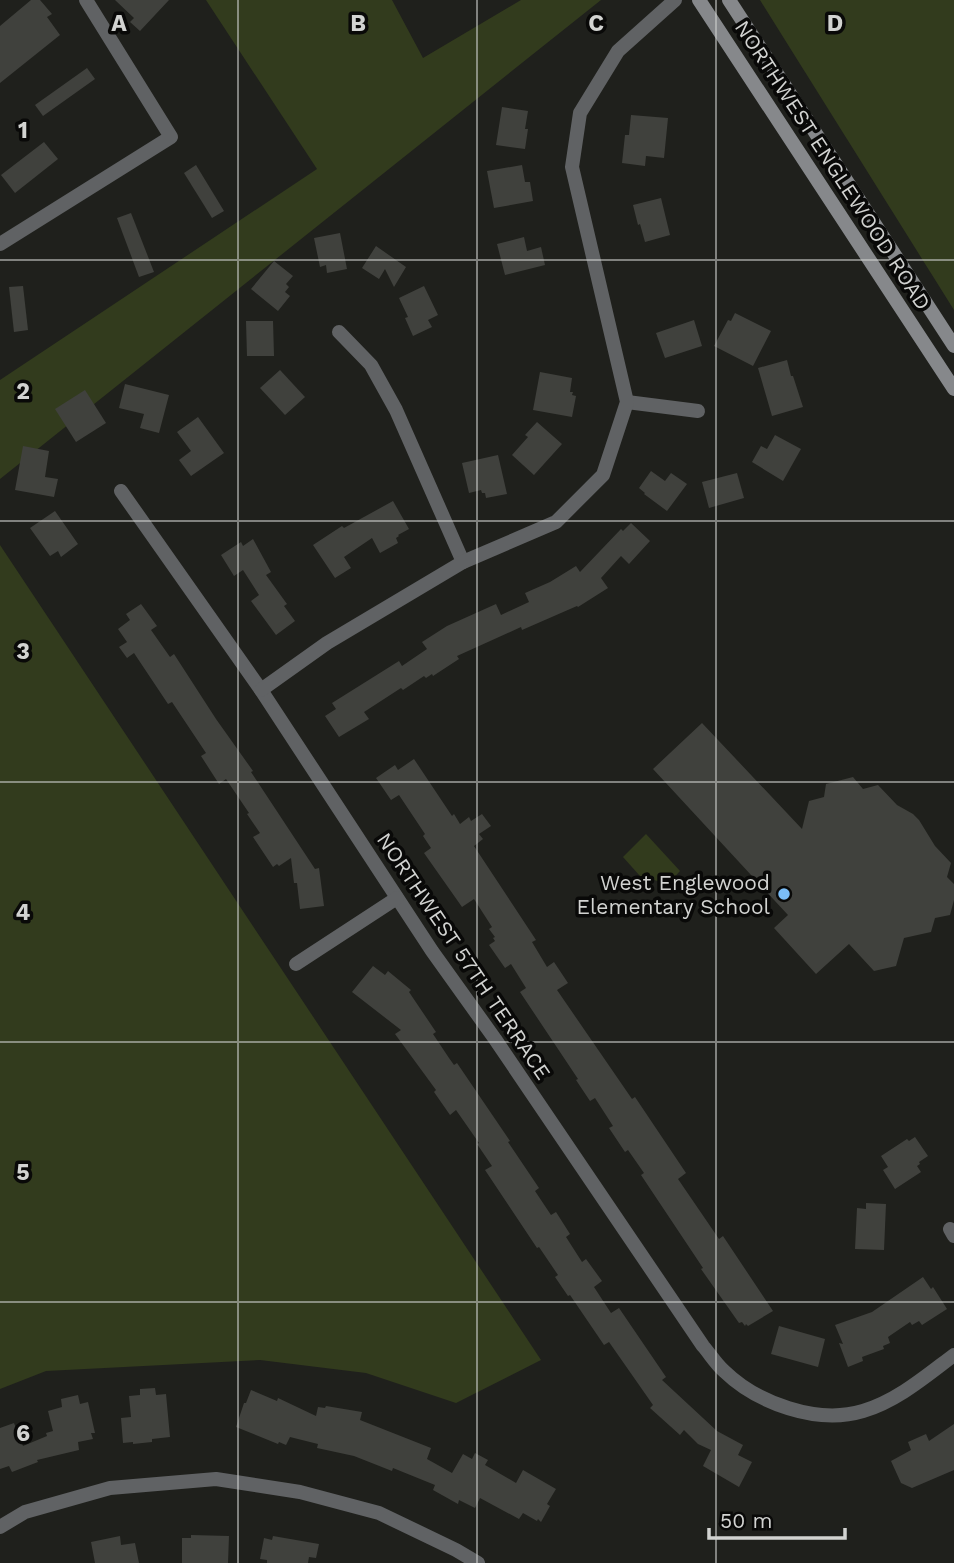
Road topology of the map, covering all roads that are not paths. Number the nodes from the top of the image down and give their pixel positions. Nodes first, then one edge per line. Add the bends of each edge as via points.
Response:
1 (86, 0) edge
2 (675, 0) edge
3 (699, 0) edge
4 (729, 0) edge
5 (1, 243) edge
6 (340, 332) dead end
7 (954, 346) edge
8 (954, 389) edge
9 (627, 402) junction
10 (698, 411) dead end
11 (121, 491) dead end
12 (463, 562) junction
13 (261, 690) junction
14 (397, 898) junction
15 (296, 964) dead end
16 (954, 1355) edge
17 (0, 1527) edge
18 (478, 1563) edge

1 - 5 street via 170,137
2 - 9 street via 618,51 580,113 572,167
3 - 8 main road, NORTHWEST ENGLEWOOD ROAD
4 - 7 main road, NORTHWEST ENGLEWOOD ROAD
6 - 12 street via 371,365 396,410
9 - 10 street
9 - 12 street via 603,475 556,522
11 - 13 street, NORTHWEST 57TH TERRACE
12 - 13 street via 327,643
13 - 14 street, NORTHWEST 57TH TERRACE
14 - 15 street
14 - 16 street, NORTHWEST 57TH TERRACE via 723,1371 771,1402 833,1415 862,1412 892,1399
17 - 18 street via 25,1512 110,1488 216,1479 300,1492 379,1513

